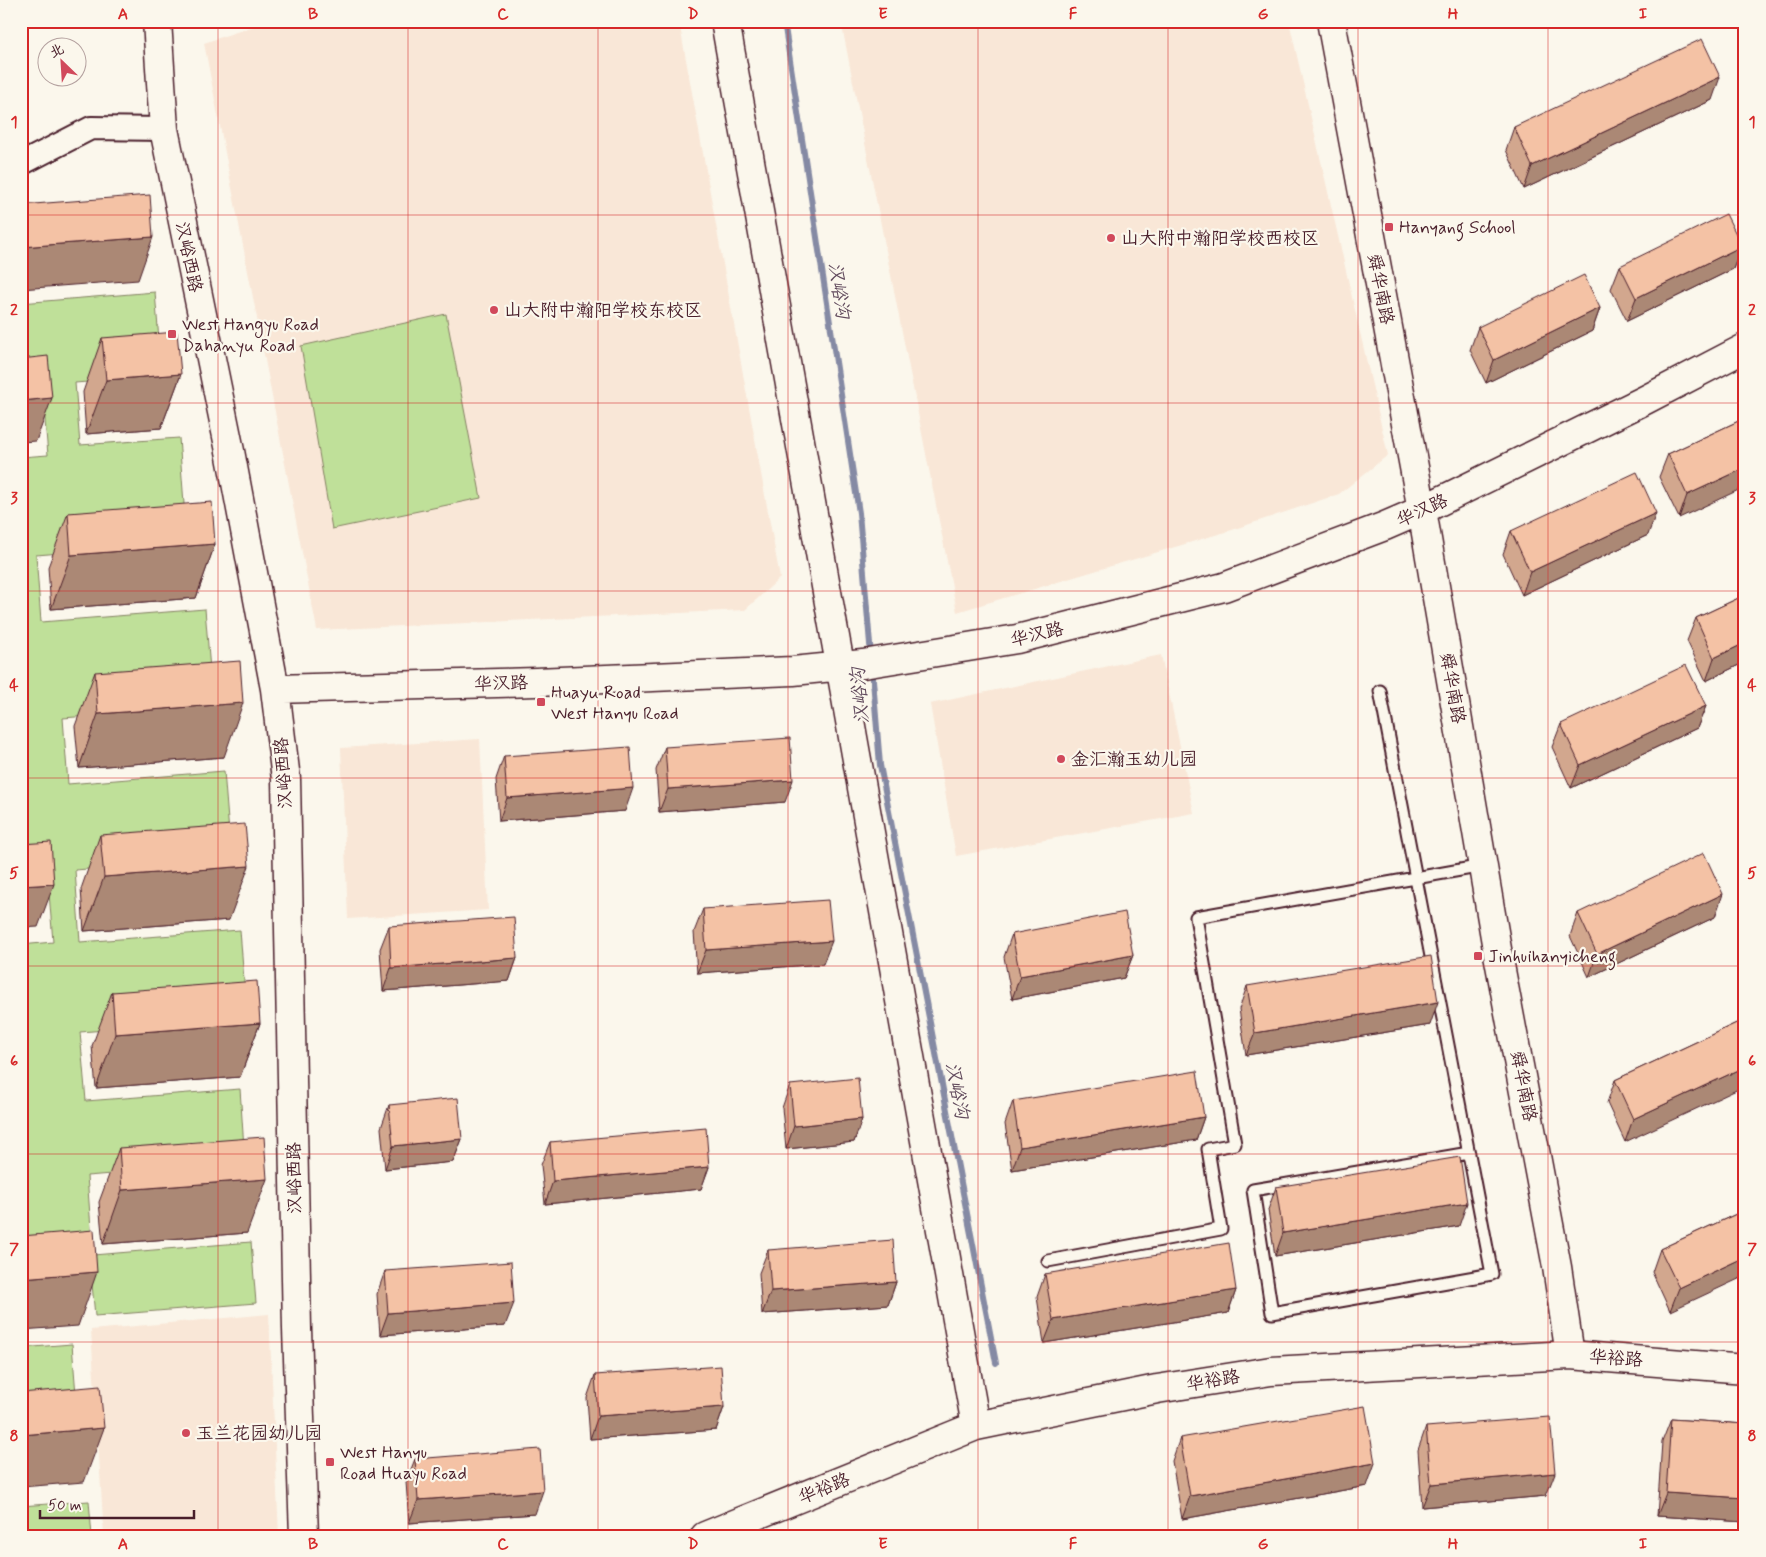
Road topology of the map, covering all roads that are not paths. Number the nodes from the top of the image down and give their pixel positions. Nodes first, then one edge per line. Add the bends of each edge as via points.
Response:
1 (157, 21) edge
2 (725, 21) edge
3 (1331, 21) edge
4 (164, 129) junction
5 (21, 164) edge
6 (1745, 348) edge
7 (1422, 510) junction
8 (861, 664) junction
9 (275, 689) junction
10 (1380, 691) dead end
11 (1483, 866) junction
12 (1416, 878) junction
13 (1469, 1153) junction
14 (1048, 1262) dead end
15 (1570, 1355) junction
16 (1745, 1369) edge
17 (976, 1426) junction
18 (304, 1536) edge
19 (704, 1536) edge

1 - 4 street, 汉峪西路
2 - 8 street
3 - 7 street, 舜华南路
4 - 5 street via 91,128
4 - 9 street, 汉峪西路
6 - 7 street, 华汉路
7 - 8 street, 华汉路 via 1224,587 1017,640
7 - 11 street, 舜华南路
8 - 9 street, 华汉路 via 793,671 536,682
8 - 17 street
9 - 18 street, 汉峪西路 via 286,779
10 - 12 lane
11 - 12 lane
11 - 15 street, 舜华南路 via 1557,1267
12 - 13 lane
12 - 14 lane via 1196,917 1236,1144 1208,1149 1221,1230
13 - 13 lane via 1492,1274 1272,1313 1253,1190
15 - 16 street, 华裕路
15 - 17 street, 华裕路 via 1271,1371 1157,1388
17 - 19 street, 华裕路

